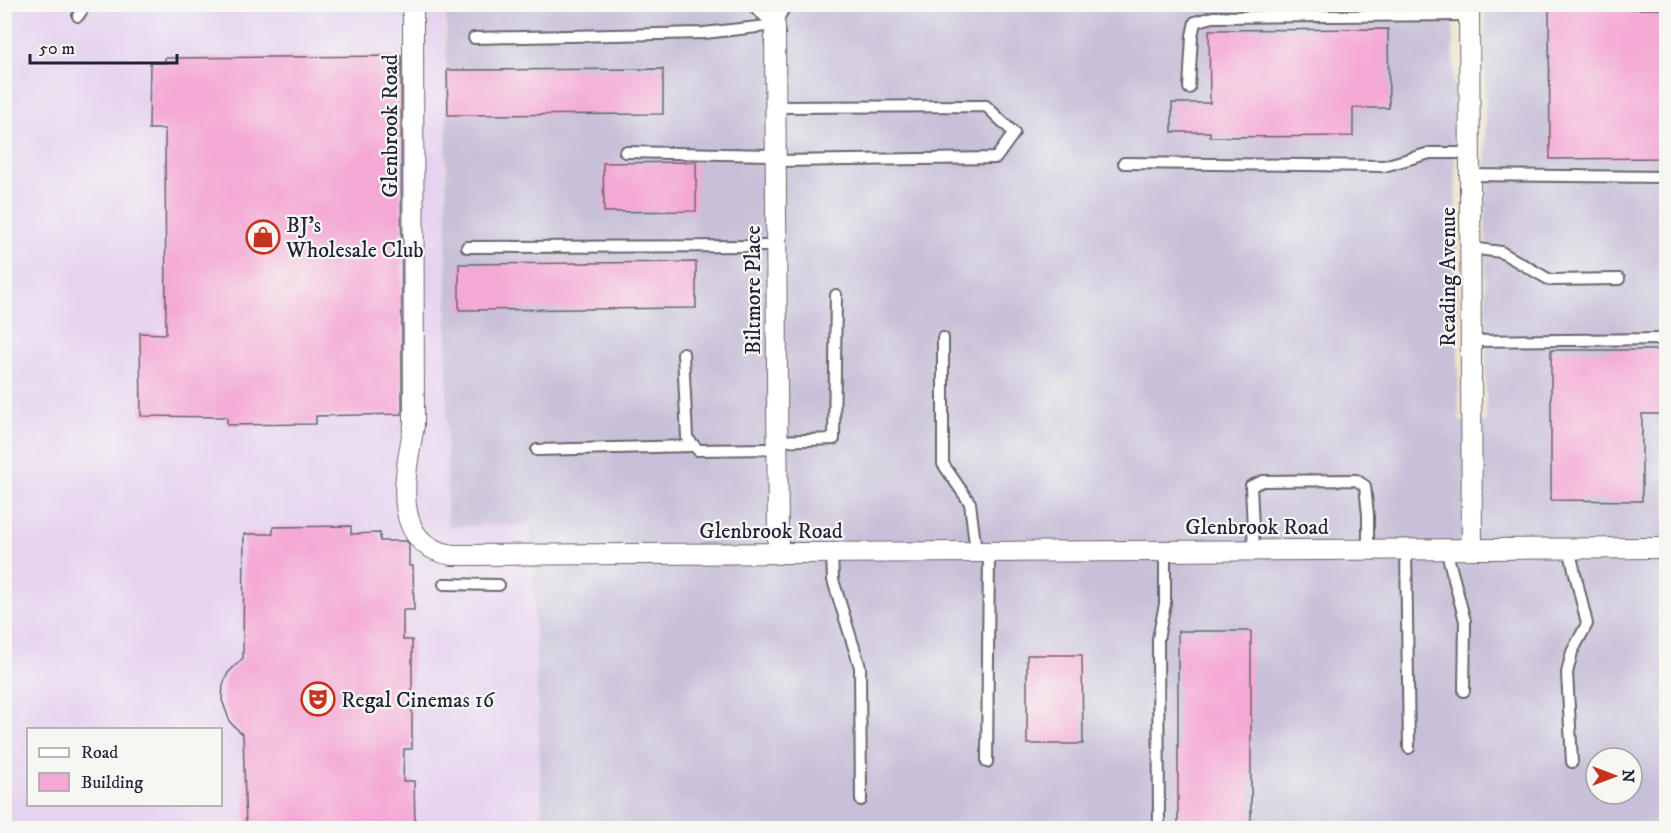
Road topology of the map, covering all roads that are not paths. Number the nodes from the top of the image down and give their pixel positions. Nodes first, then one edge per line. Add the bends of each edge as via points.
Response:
1 (86, 4) edge
2 (413, 4) edge
3 (750, 4) edge
4 (770, 4) edge
5 (786, 4) edge
6 (1469, 10) edge
7 (78, 16) dead end
8 (775, 25) junction
9 (474, 38) dead end
10 (1189, 88) dead end
11 (775, 107) junction
12 (625, 152) dead end
13 (1470, 153) junction
14 (776, 158) junction
15 (1124, 163) dead end
16 (1470, 175) junction
17 (1666, 177) edge
18 (776, 246) junction
19 (467, 247) dead end
20 (1470, 248) junction
21 (1619, 279) dead end
22 (836, 295) dead end
23 (943, 338) dead end
24 (1666, 339) edge
25 (1471, 341) junction
26 (683, 353) dead end
27 (777, 445) junction
28 (692, 446) junction
29 (537, 450) dead end
30 (1472, 548) junction
31 (1569, 548) junction
32 (1666, 548) edge
33 (1368, 549) junction
34 (1406, 549) junction
35 (1446, 549) junction
36 (1254, 550) junction
37 (1165, 551) junction
38 (982, 552) junction
39 (778, 554) junction
40 (832, 554) junction
41 (444, 584) dead end
42 (499, 585) dead end
43 (1464, 691) dead end
44 (1409, 748) dead end
45 (987, 762) dead end
46 (1572, 762) dead end
47 (861, 800) dead end
48 (1159, 828) edge

1 - 7 lane
2 - 39 street, Glenbrook Road via 414,425 404,479 406,513 417,538 435,550 453,555
3 - 8 lane
4 - 8 lane
5 - 8 lane
6 - 10 lane via 1213,17 1195,22
6 - 13 street, Reading Avenue
8 - 9 lane via 704,33
8 - 11 street, Biltmore Place
11 - 14 street, Biltmore Place
11 - 14 lane via 986,106 1014,134 996,158
12 - 14 lane
13 - 15 lane via 1430,153 1384,166
13 - 16 street, Reading Avenue
14 - 18 street, Biltmore Place
16 - 17 lane
16 - 20 street, Reading Avenue
18 - 19 lane
18 - 27 street, Biltmore Place
20 - 21 lane via 1501,252 1550,280
20 - 25 street, Reading Avenue
22 - 27 lane via 834,439
23 - 38 lane via 943,464 970,503
24 - 25 lane
25 - 30 street, Reading Avenue
26 - 28 lane via 687,438
27 - 28 lane via 698,450
27 - 39 street, Biltmore Place
28 - 29 lane
30 - 31 street, Glenbrook Road
30 - 35 street, Glenbrook Road
31 - 32 street, Glenbrook Road
31 - 46 lane via 1587,624 1572,652 1567,673
33 - 34 street, Glenbrook Road
33 - 36 street, Glenbrook Road
33 - 36 lane via 1365,486 1356,480 1263,481 1251,486
34 - 35 street, Glenbrook Road
34 - 44 lane
35 - 43 lane via 1465,621
36 - 37 street, Glenbrook Road
37 - 38 street, Glenbrook Road
37 - 48 lane via 1165,604 1158,639
38 - 40 street, Glenbrook Road
38 - 45 lane
39 - 40 street, Glenbrook Road
40 - 47 lane via 833,580 860,668
41 - 42 lane

